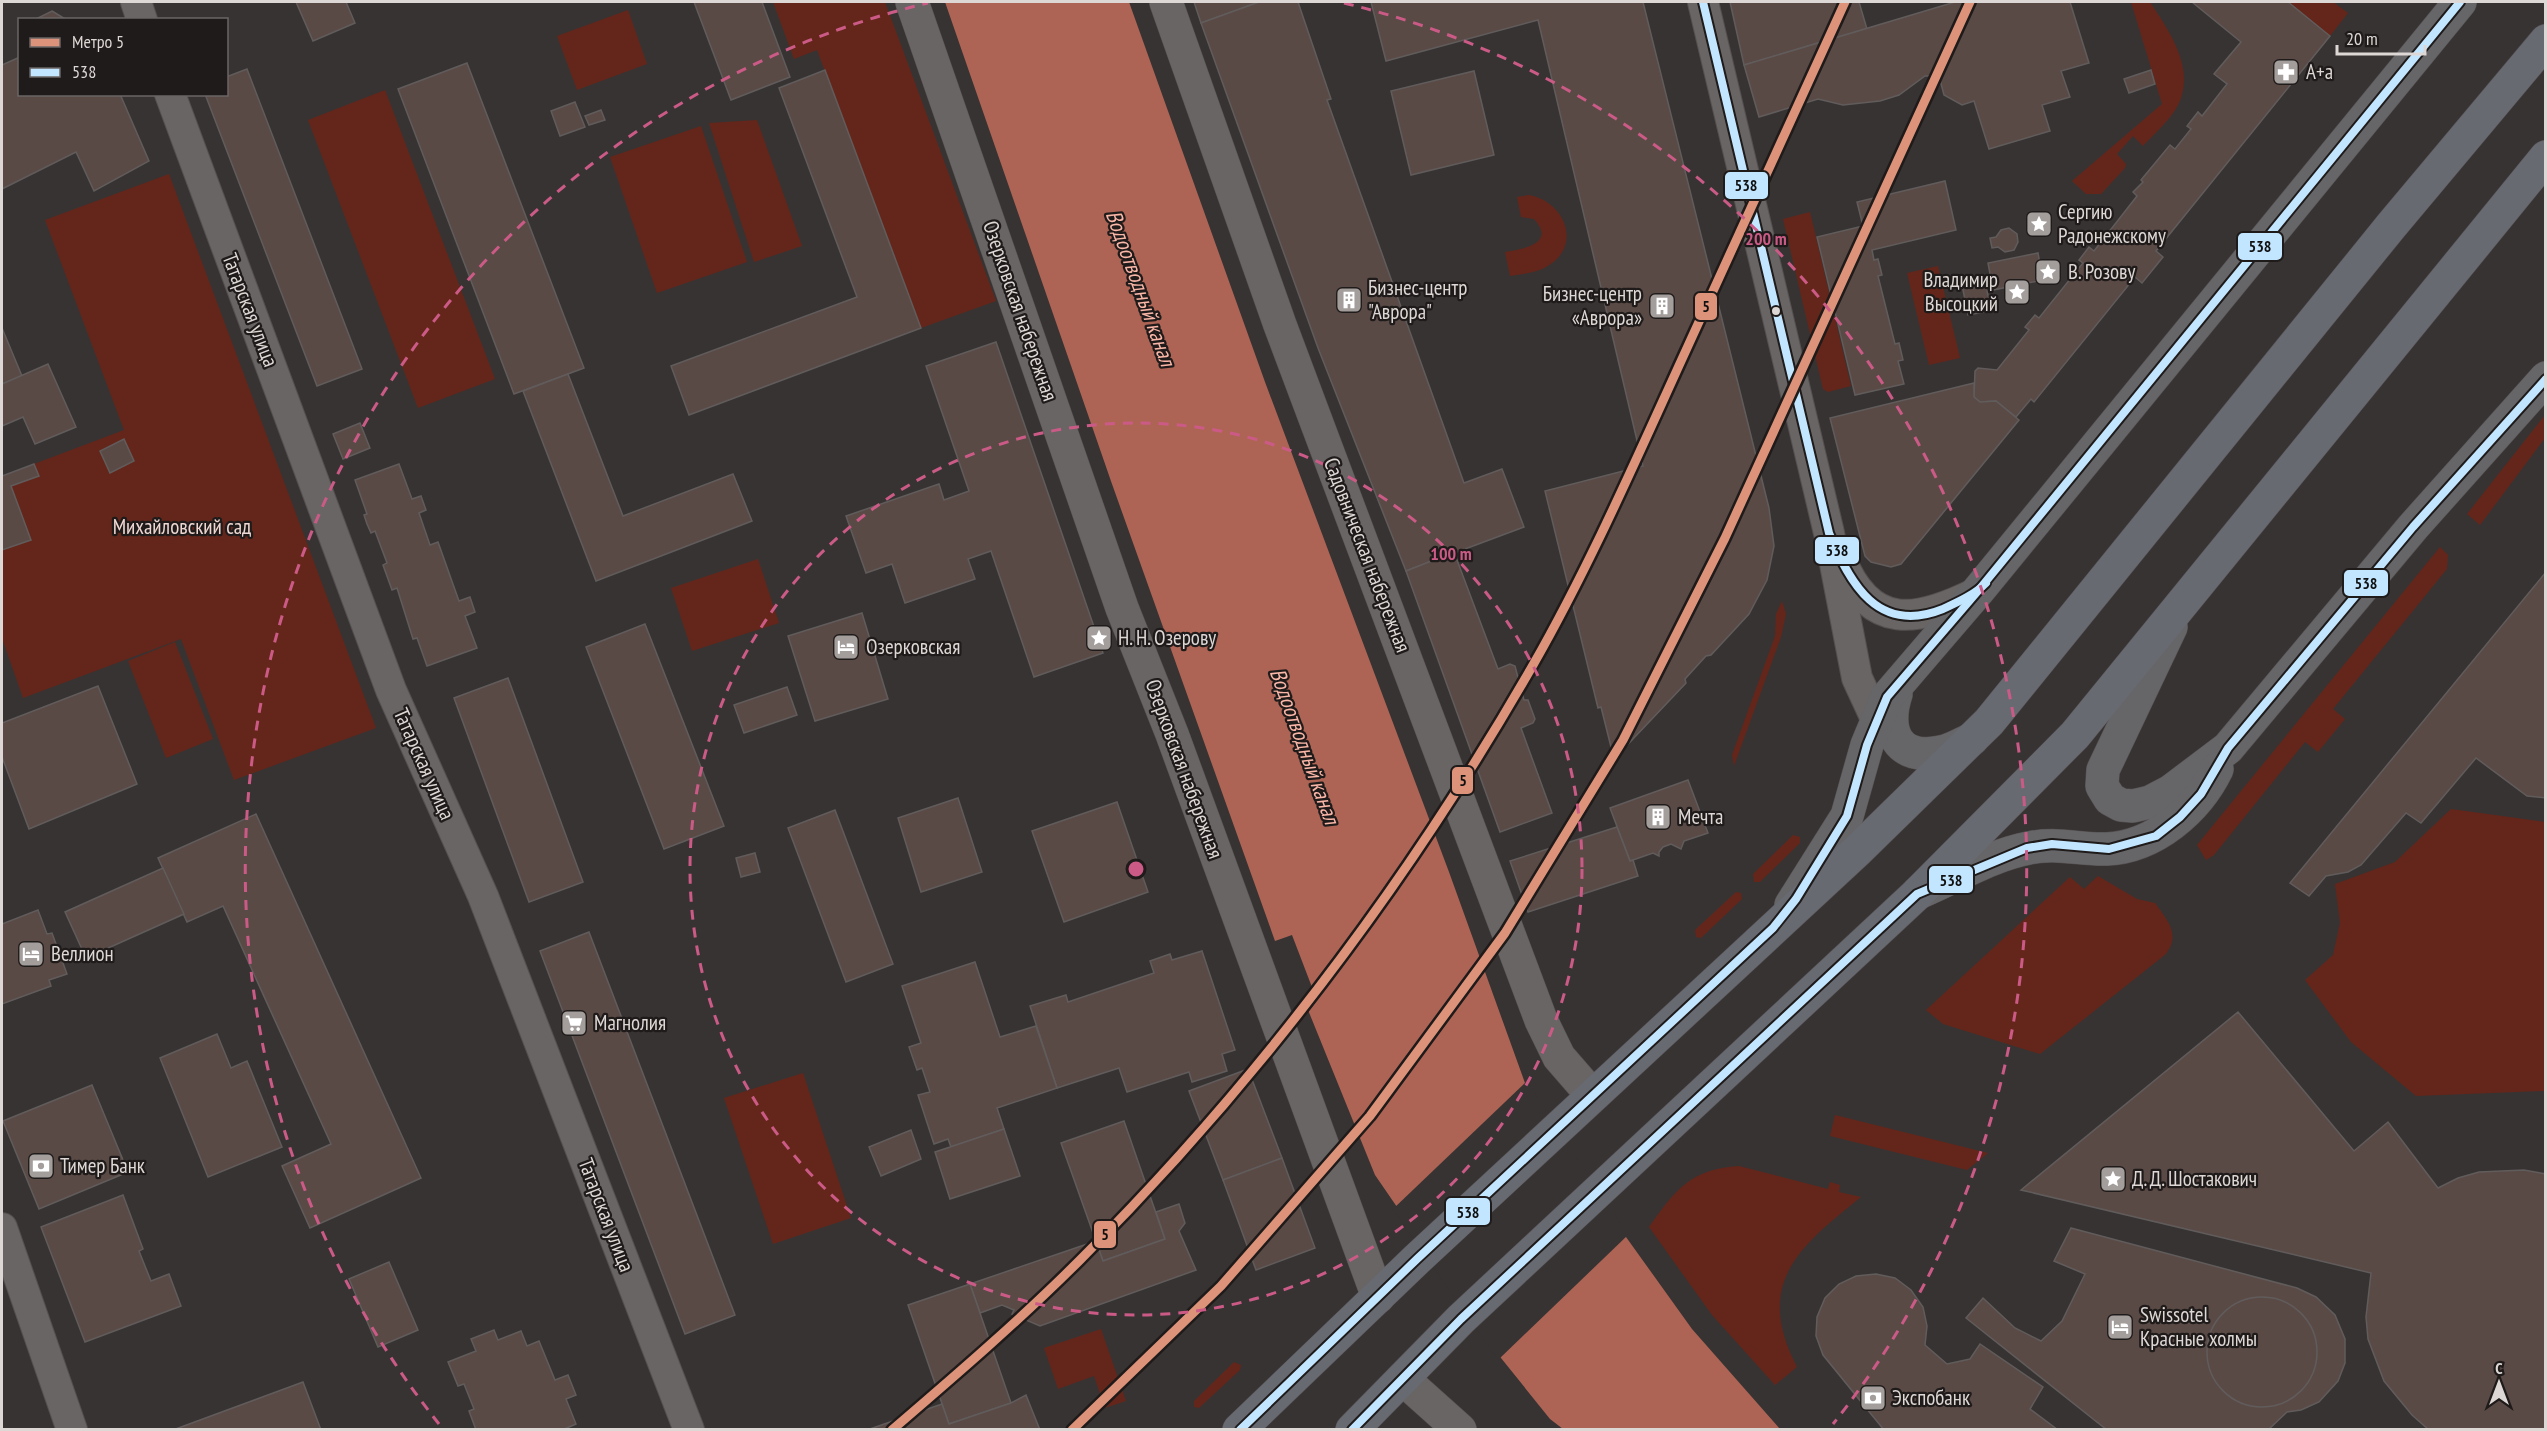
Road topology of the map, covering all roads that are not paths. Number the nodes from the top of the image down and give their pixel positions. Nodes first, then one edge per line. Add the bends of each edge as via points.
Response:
1 (136, 2) edge
2 (912, 2) edge
3 (1166, 2) edge
4 (1703, 2) edge
5 (2460, 2) edge
6 (141, 18) edge
7 (2546, 41) edge
8 (171, 96) edge
9 (2546, 157) edge
10 (2546, 378) edge
11 (1829, 533) junction
12 (1978, 591) junction
13 (2188, 594) junction
14 (1907, 676) junction
15 (1876, 719) junction
16 (1981, 731) junction
17 (2228, 748) junction
18 (1917, 894) junction
19 (1773, 928) junction
20 (1592, 1095) junction
21 (2, 1228) edge
22 (1378, 1297) junction
23 (1403, 1379) junction
24 (72, 1430) edge
25 (689, 1430) edge
26 (1239, 1430) edge
27 (1352, 1430) edge
28 (1460, 1430) edge

1 - 6 street
2 - 22 street, Озерковская набережная via 1122,608
3 - 20 street, Садовническая набережная via 1280,325 1541,1020 1559,1057
4 - 11 street
5 - 12 main road
7 - 16 main road
8 - 25 street, Татарская улица via 391,690 483,896
9 - 13 main road
10 - 17 main road via 2413,527
11 - 12 street via 1854,585 1891,615 1941,610
11 - 15 street via 1857,678
12 - 14 main road
13 - 17 main road via 2115,741 2103,770 2102,786 2110,799 2121,805 2150,802
13 - 18 main road via 2075,735
14 - 15 main road via 1887,697
14 - 16 main road via 1890,714 1892,733 1899,743 1919,753 1942,752
15 - 19 main road via 1848,816
16 - 19 main road
17 - 18 main road via 2201,794 2156,836 2109,849 2052,844 2027,848
18 - 23 main road via 1461,1319
19 - 20 main road
20 - 22 main road
21 - 24 street
22 - 26 main road
23 - 27 main road
23 - 28 street

